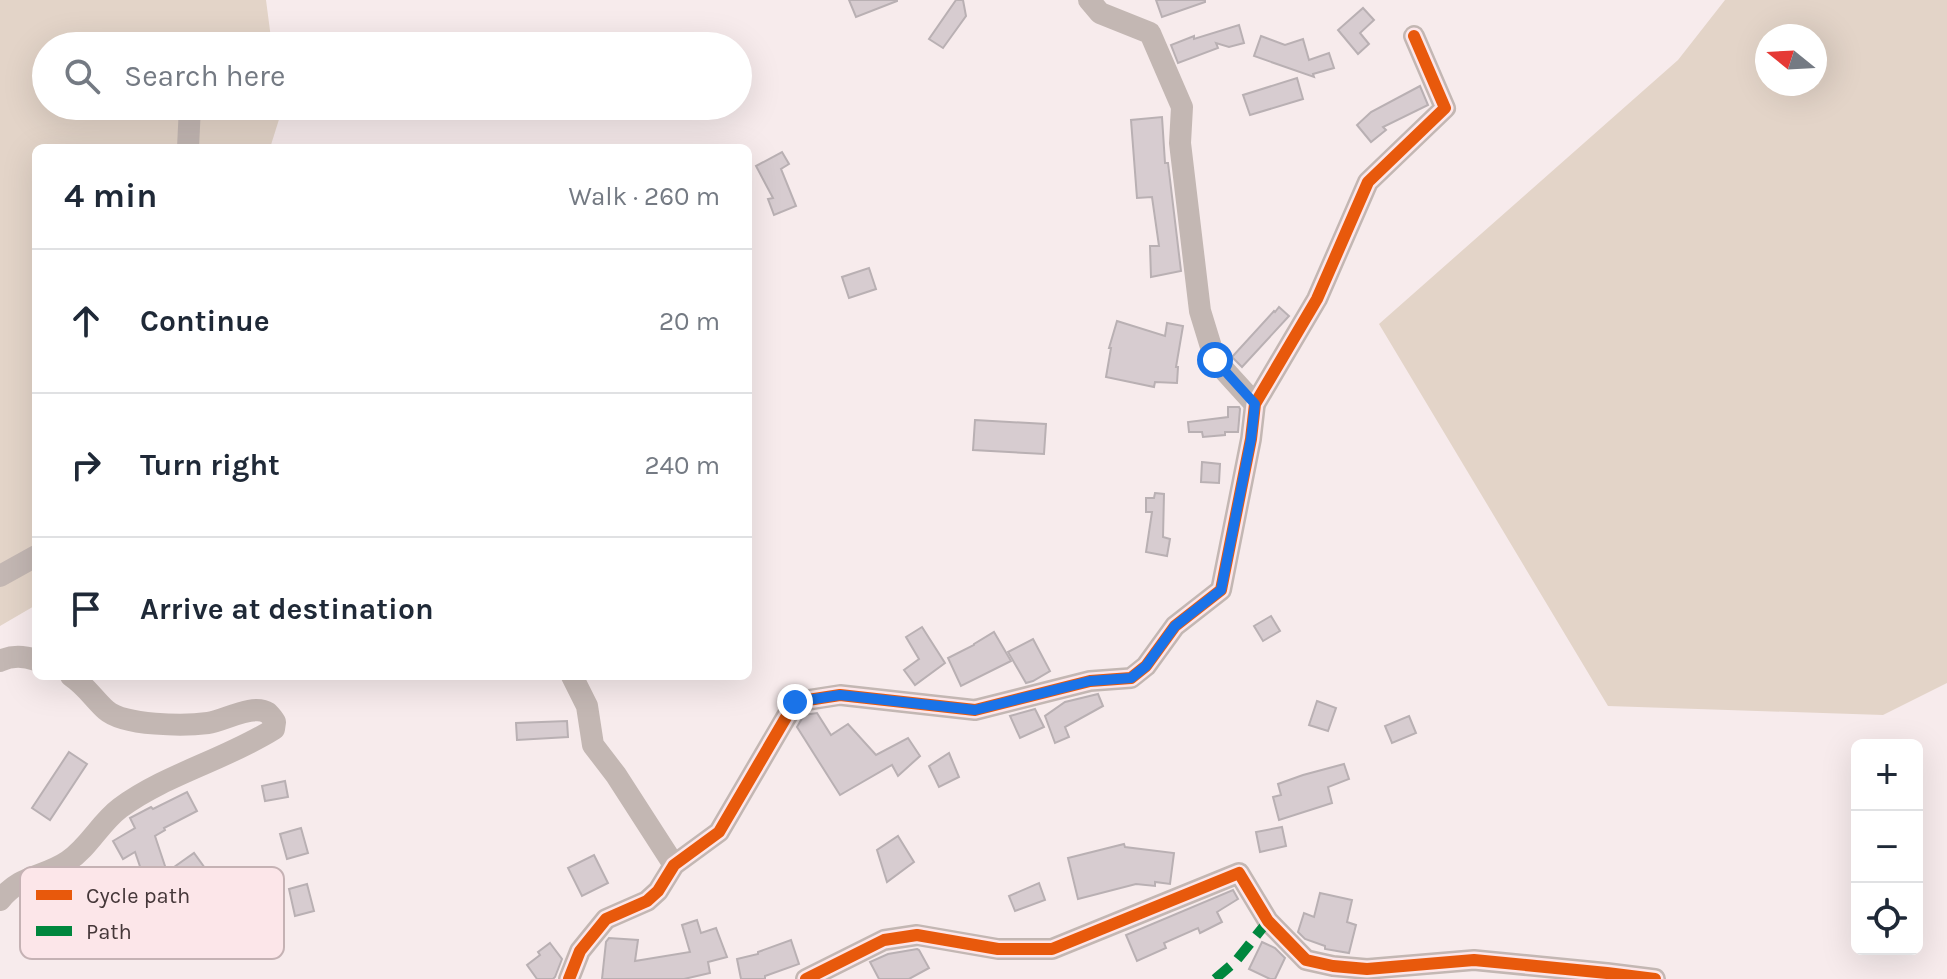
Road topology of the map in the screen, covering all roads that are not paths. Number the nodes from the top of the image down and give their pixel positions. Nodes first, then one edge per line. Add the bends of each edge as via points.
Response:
1 (1089, 0) edge
2 (1414, 36) dead end
3 (189, 120) edge
4 (188, 144) edge
5 (1255, 404) junction
6 (32, 558) edge
7 (0, 576) edge
8 (32, 659) edge
9 (0, 661) edge
10 (78, 680) edge
11 (574, 680) edge
12 (674, 865) junction
13 (59, 867) edge
14 (20, 882) edge
15 (0, 900) edge
16 (1370, 974) edge
17 (569, 979) edge
18 (806, 979) edge
19 (1655, 979) edge

1 - 5 street via 1100,13 1150,33 1182,107 1180,143 1200,311 1215,360
2 - 5 street via 1445,108 1368,182 1317,299
3 - 4 street
5 - 12 street via 1221,590 1175,626 1131,678 1090,681 975,710 840,695 795,702 719,832
6 - 7 street
8 - 9 street
10 - 13 street via 109,713 149,724 210,723 258,710 275,722 274,729 120,808
11 - 12 street via 587,706 593,745
12 - 17 street via 647,901 606,919 580,951
14 - 15 street
16 - 18 street via 1306,960 1268,921 1239,873 1052,949 998,949 917,935 884,940
16 - 19 street via 1474,960

